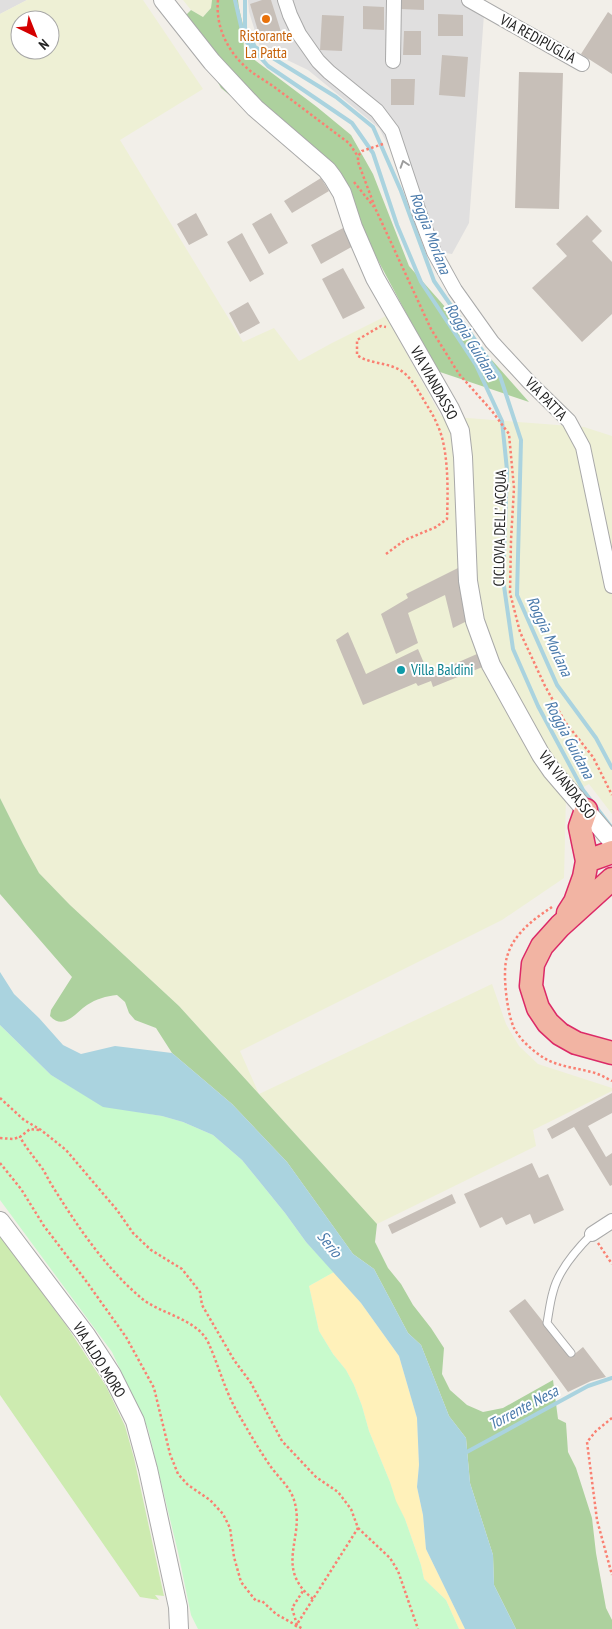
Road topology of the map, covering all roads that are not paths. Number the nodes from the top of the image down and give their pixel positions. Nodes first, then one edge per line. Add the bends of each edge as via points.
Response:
1 (163, 0) edge
2 (285, 0) edge
3 (394, 0) edge
4 (469, 0) edge
5 (393, 61) dead end
6 (582, 64) dead end
7 (612, 586) edge
8 (586, 810) junction
9 (612, 841) edge
10 (612, 852) edge
11 (587, 861) junction
12 (611, 878) edge
13 (560, 926) junction
14 (612, 1041) edge
15 (589, 1046) junction
16 (612, 1053) edge
17 (0, 1221) edge
18 (612, 1221) edge
19 (592, 1234) joint
20 (571, 1353) dead end
21 (178, 1606) junction
22 (179, 1629) edge
23 (189, 1629) edge

1 - 8 street, VIA VIANDASSO via 212,62 255,108 327,170 342,193 375,278 460,431 468,581 475,621 485,647 541,755
7 -> 2 street, VIA PATTA via 583,446 569,421 492,342 455,290 434,252 389,125 318,61 299,34
3 - 5 street
4 - 6 street, VIA REDIPUGLIA
8 - 9 street, VIA VIANDASSO
8 - 11 highway via 580,827
10 - 11 highway
11 - 13 highway via 575,902
12 - 13 highway
13 - 15 highway via 542,946 533,964 532,986 538,1008 548,1023 576,1043
14 - 15 highway
15 - 16 highway
17 - 21 street, VIA ALDO MORO via 86,1335 112,1375 134,1421 148,1469
18 - 19 street
19 - 20 lane via 576,1250 563,1271 553,1290 549,1310 547,1323
21 - 22 street, VIA ALDO MORO
21 - 23 street, VIA ALDO MORO

